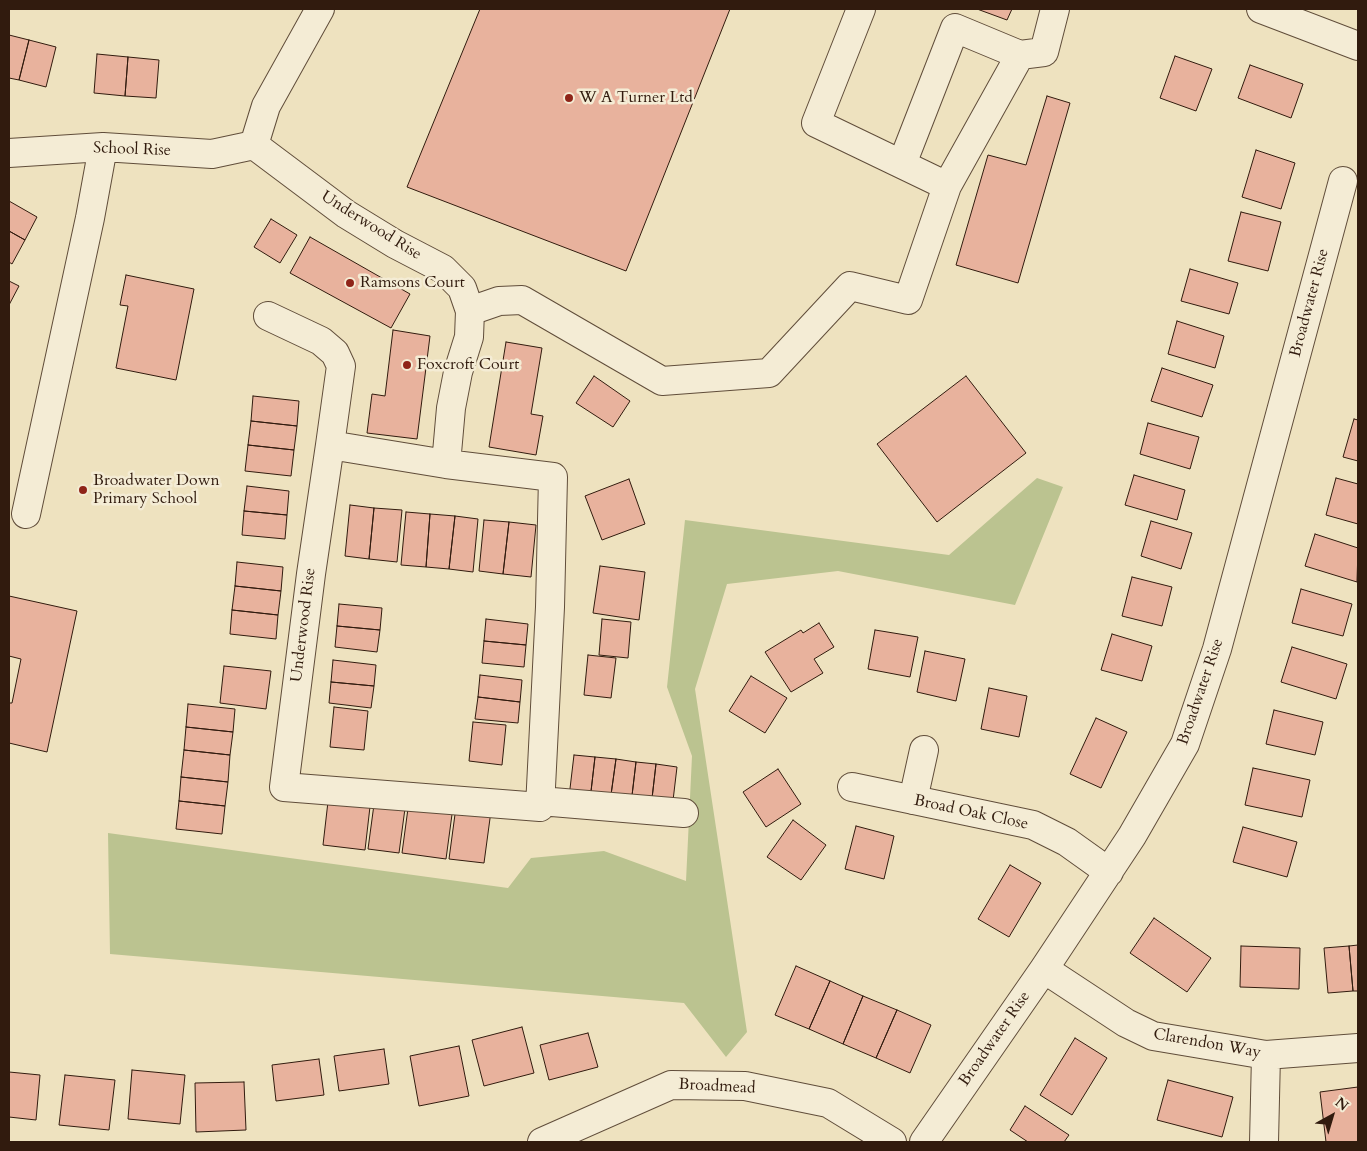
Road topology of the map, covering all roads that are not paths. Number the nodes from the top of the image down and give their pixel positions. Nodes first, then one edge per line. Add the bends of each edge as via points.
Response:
1 (320, 9) edge
2 (861, 9) edge
3 (1055, 9) edge
4 (1261, 9) edge
5 (1358, 46) edge
6 (1020, 54) junction
7 (254, 145) junction
8 (103, 148) junction
9 (9, 153) edge
10 (902, 164) junction
11 (1343, 181) dead end
12 (947, 186) junction
13 (470, 311) junction
14 (268, 316) dead end
15 (330, 445) junction
16 (446, 464) junction
17 (26, 514) dead end
18 (924, 750) dead end
19 (852, 788) dead end
20 (912, 800) junction
21 (540, 801) junction
22 (684, 814) dead end
23 (1109, 872) junction
24 (1044, 969) junction
25 (1358, 1048) edge
26 (1266, 1055) junction
27 (542, 1142) edge
28 (892, 1142) edge
29 (924, 1142) edge
30 (1264, 1142) edge

1 - 7 street via 266,106
2 - 10 street via 816,123
3 - 6 street via 1044,52
4 - 5 street
6 - 10 street via 955,28
6 - 12 street
7 - 8 street, School Rise via 212,154
7 - 13 street, Underwood Rise via 346,214 442,269 462,288
8 - 9 street, School Rise
8 - 17 street
10 - 12 street
11 - 23 street, Broadwater Rise via 1217,649 1185,744
12 - 13 street via 908,300 850,286 769,373 662,381 522,300 499,301
13 - 16 street, Underwood Rise via 470,338 458,372 451,408
14 - 15 street, Underwood Rise via 320,341 335,353 341,366
15 - 16 street
15 - 21 street, Underwood Rise via 284,787 540,807
16 - 21 street via 553,477
18 - 20 street
19 - 20 street, Broad Oak Close
20 - 23 street, Broad Oak Close via 1033,825 1067,842
21 - 22 street
23 - 24 street, Broadwater Rise
24 - 26 street, Clarendon Way via 1126,1023 1153,1036
24 - 29 street, Broadwater Rise
25 - 26 street, Clarendon Way
26 - 30 street
27 - 28 street, Broadmead via 671,1085 745,1086 828,1103

